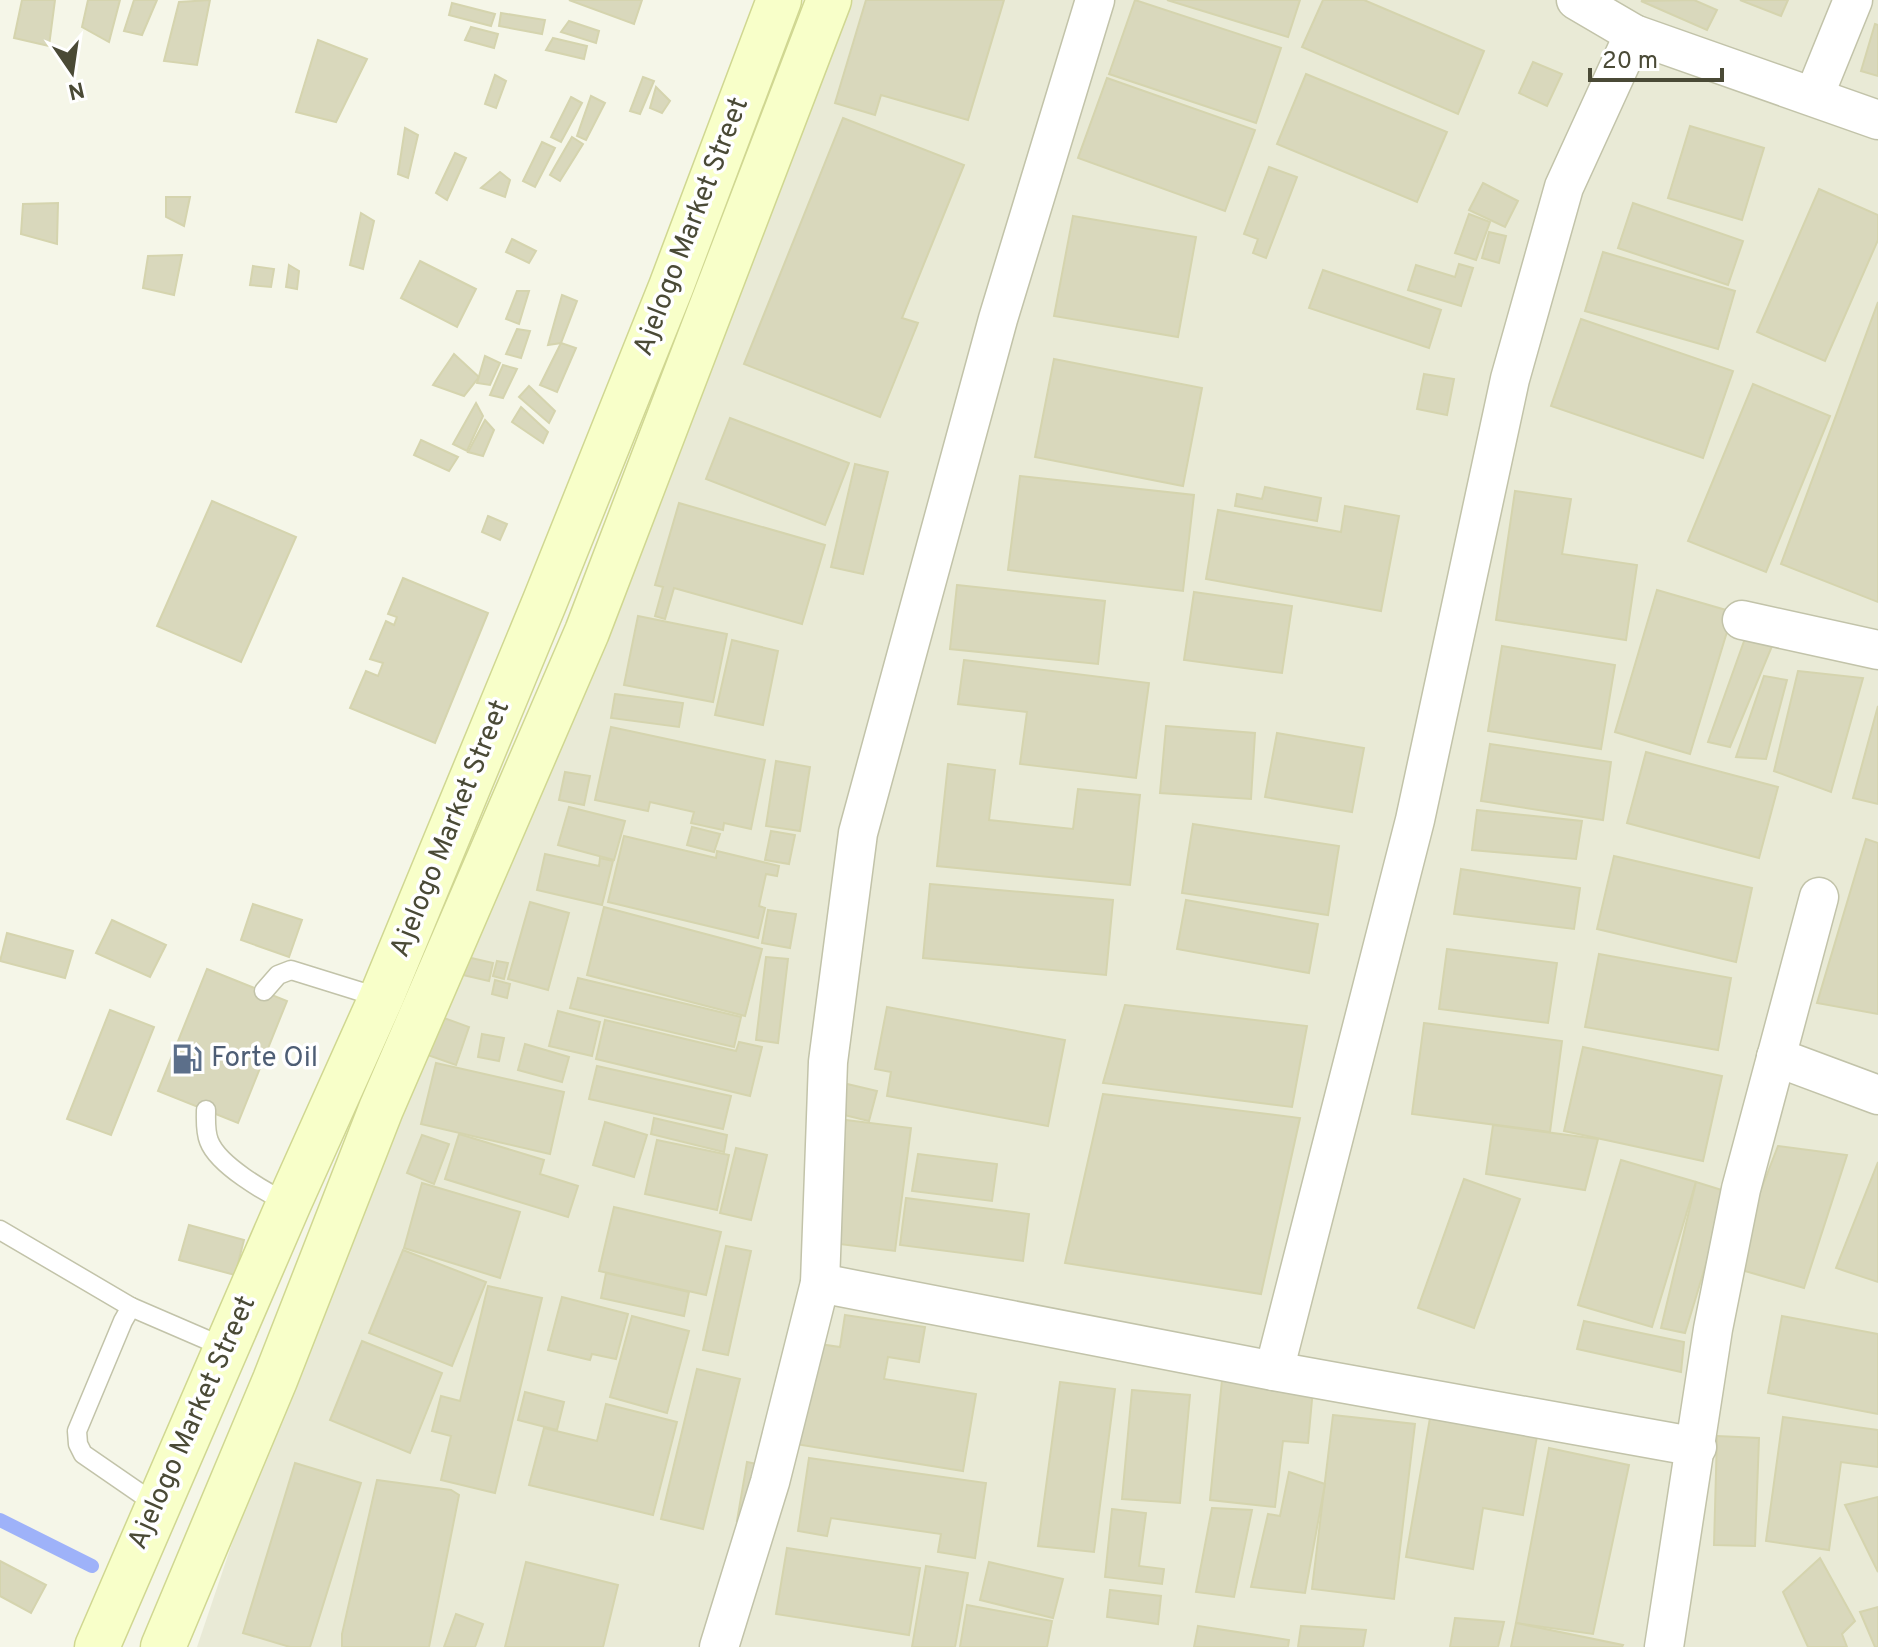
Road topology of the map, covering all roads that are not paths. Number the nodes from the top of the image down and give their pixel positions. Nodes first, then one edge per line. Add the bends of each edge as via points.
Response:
1 (779, 0) edge
2 (829, 0) edge
3 (1095, 0) edge
4 (1576, 0) edge
5 (1853, 0) edge
6 (1634, 34) junction
7 (1814, 96) junction
8 (1878, 120) edge
9 (1742, 620) dead end
10 (1878, 650) edge
11 (1819, 897) dead end
12 (264, 991) dead end
13 (381, 998) junction
14 (1776, 1057) junction
15 (1878, 1095) edge
16 (206, 1110) dead end
17 (289, 1203) junction
18 (0, 1230) edge
19 (820, 1283) junction
20 (131, 1307) junction
21 (226, 1348) junction
22 (1274, 1371) junction
23 (1697, 1447) junction
24 (157, 1505) junction
25 (97, 1647) edge
26 (163, 1647) edge
27 (719, 1647) edge
28 (1664, 1647) edge

1 - 13 street, Ajelogo Market Street via 642,358
2 - 26 street, Ajelogo Market Street via 587,632 381,1109
3 - 19 street via 998,319 858,833 828,1062
4 - 6 street
5 - 7 street
6 - 7 street
6 - 22 street via 1564,187 1510,379 1415,820
7 - 8 street
9 - 10 street
11 - 14 street
12 - 13 lane via 278,975 291,970
13 - 17 street, Ajelogo Market Street
14 - 15 street
14 - 23 street via 1741,1189 1713,1329
16 - 17 lane via 210,1144 219,1156 265,1193
17 - 21 street, Ajelogo Market Street
18 - 20 lane
19 - 22 street
19 - 27 street via 770,1482
20 - 21 lane
20 - 24 lane via 77,1431 78,1444 83,1454
21 - 24 street, Ajelogo Market Street
22 - 23 street
23 - 28 street
24 - 25 street, Ajelogo Market Street

